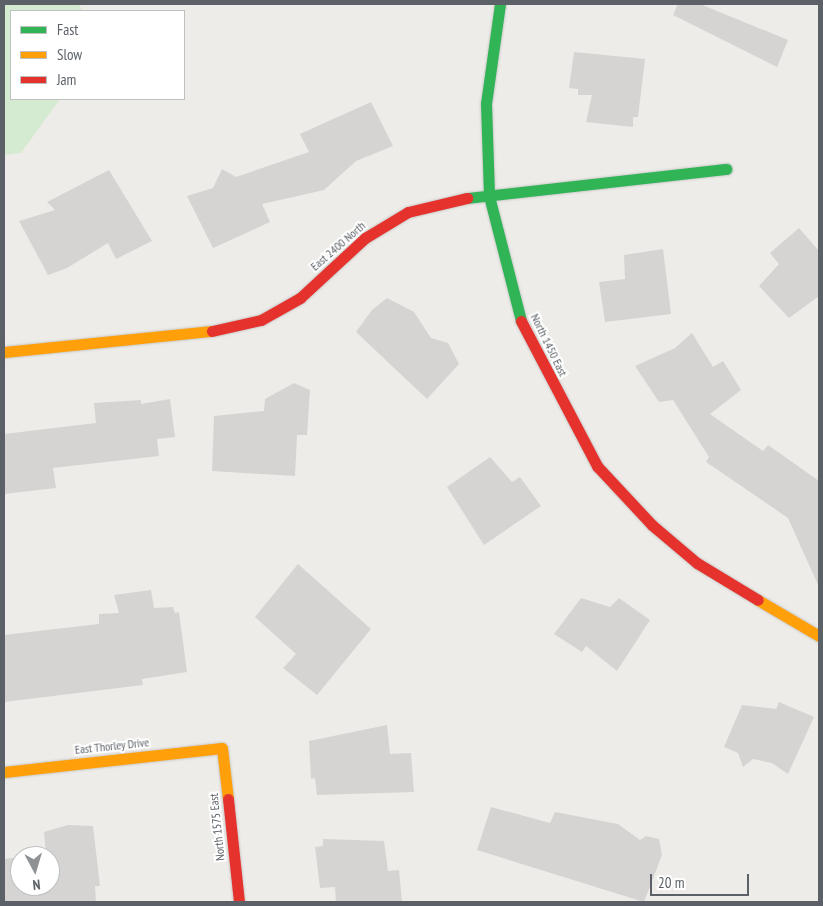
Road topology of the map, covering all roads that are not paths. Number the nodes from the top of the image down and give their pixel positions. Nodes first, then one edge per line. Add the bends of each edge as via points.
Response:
1 (500, 4) edge
2 (726, 170) dead end
3 (489, 196) junction
4 (4, 352) edge
5 (819, 636) edge
6 (222, 748) joint
7 (4, 772) edge
8 (239, 902) edge

1 - 3 street, North 1450 East via 486,104
2 - 3 street, East 2400 North
3 - 4 street, East 2400 North via 408,212 365,238 300,298 261,320 214,331
3 - 5 street, North 1450 East via 523,329 597,466 689,557 744,594
6 - 7 street, East Thorley Drive
6 - 8 street, North 1575 East

